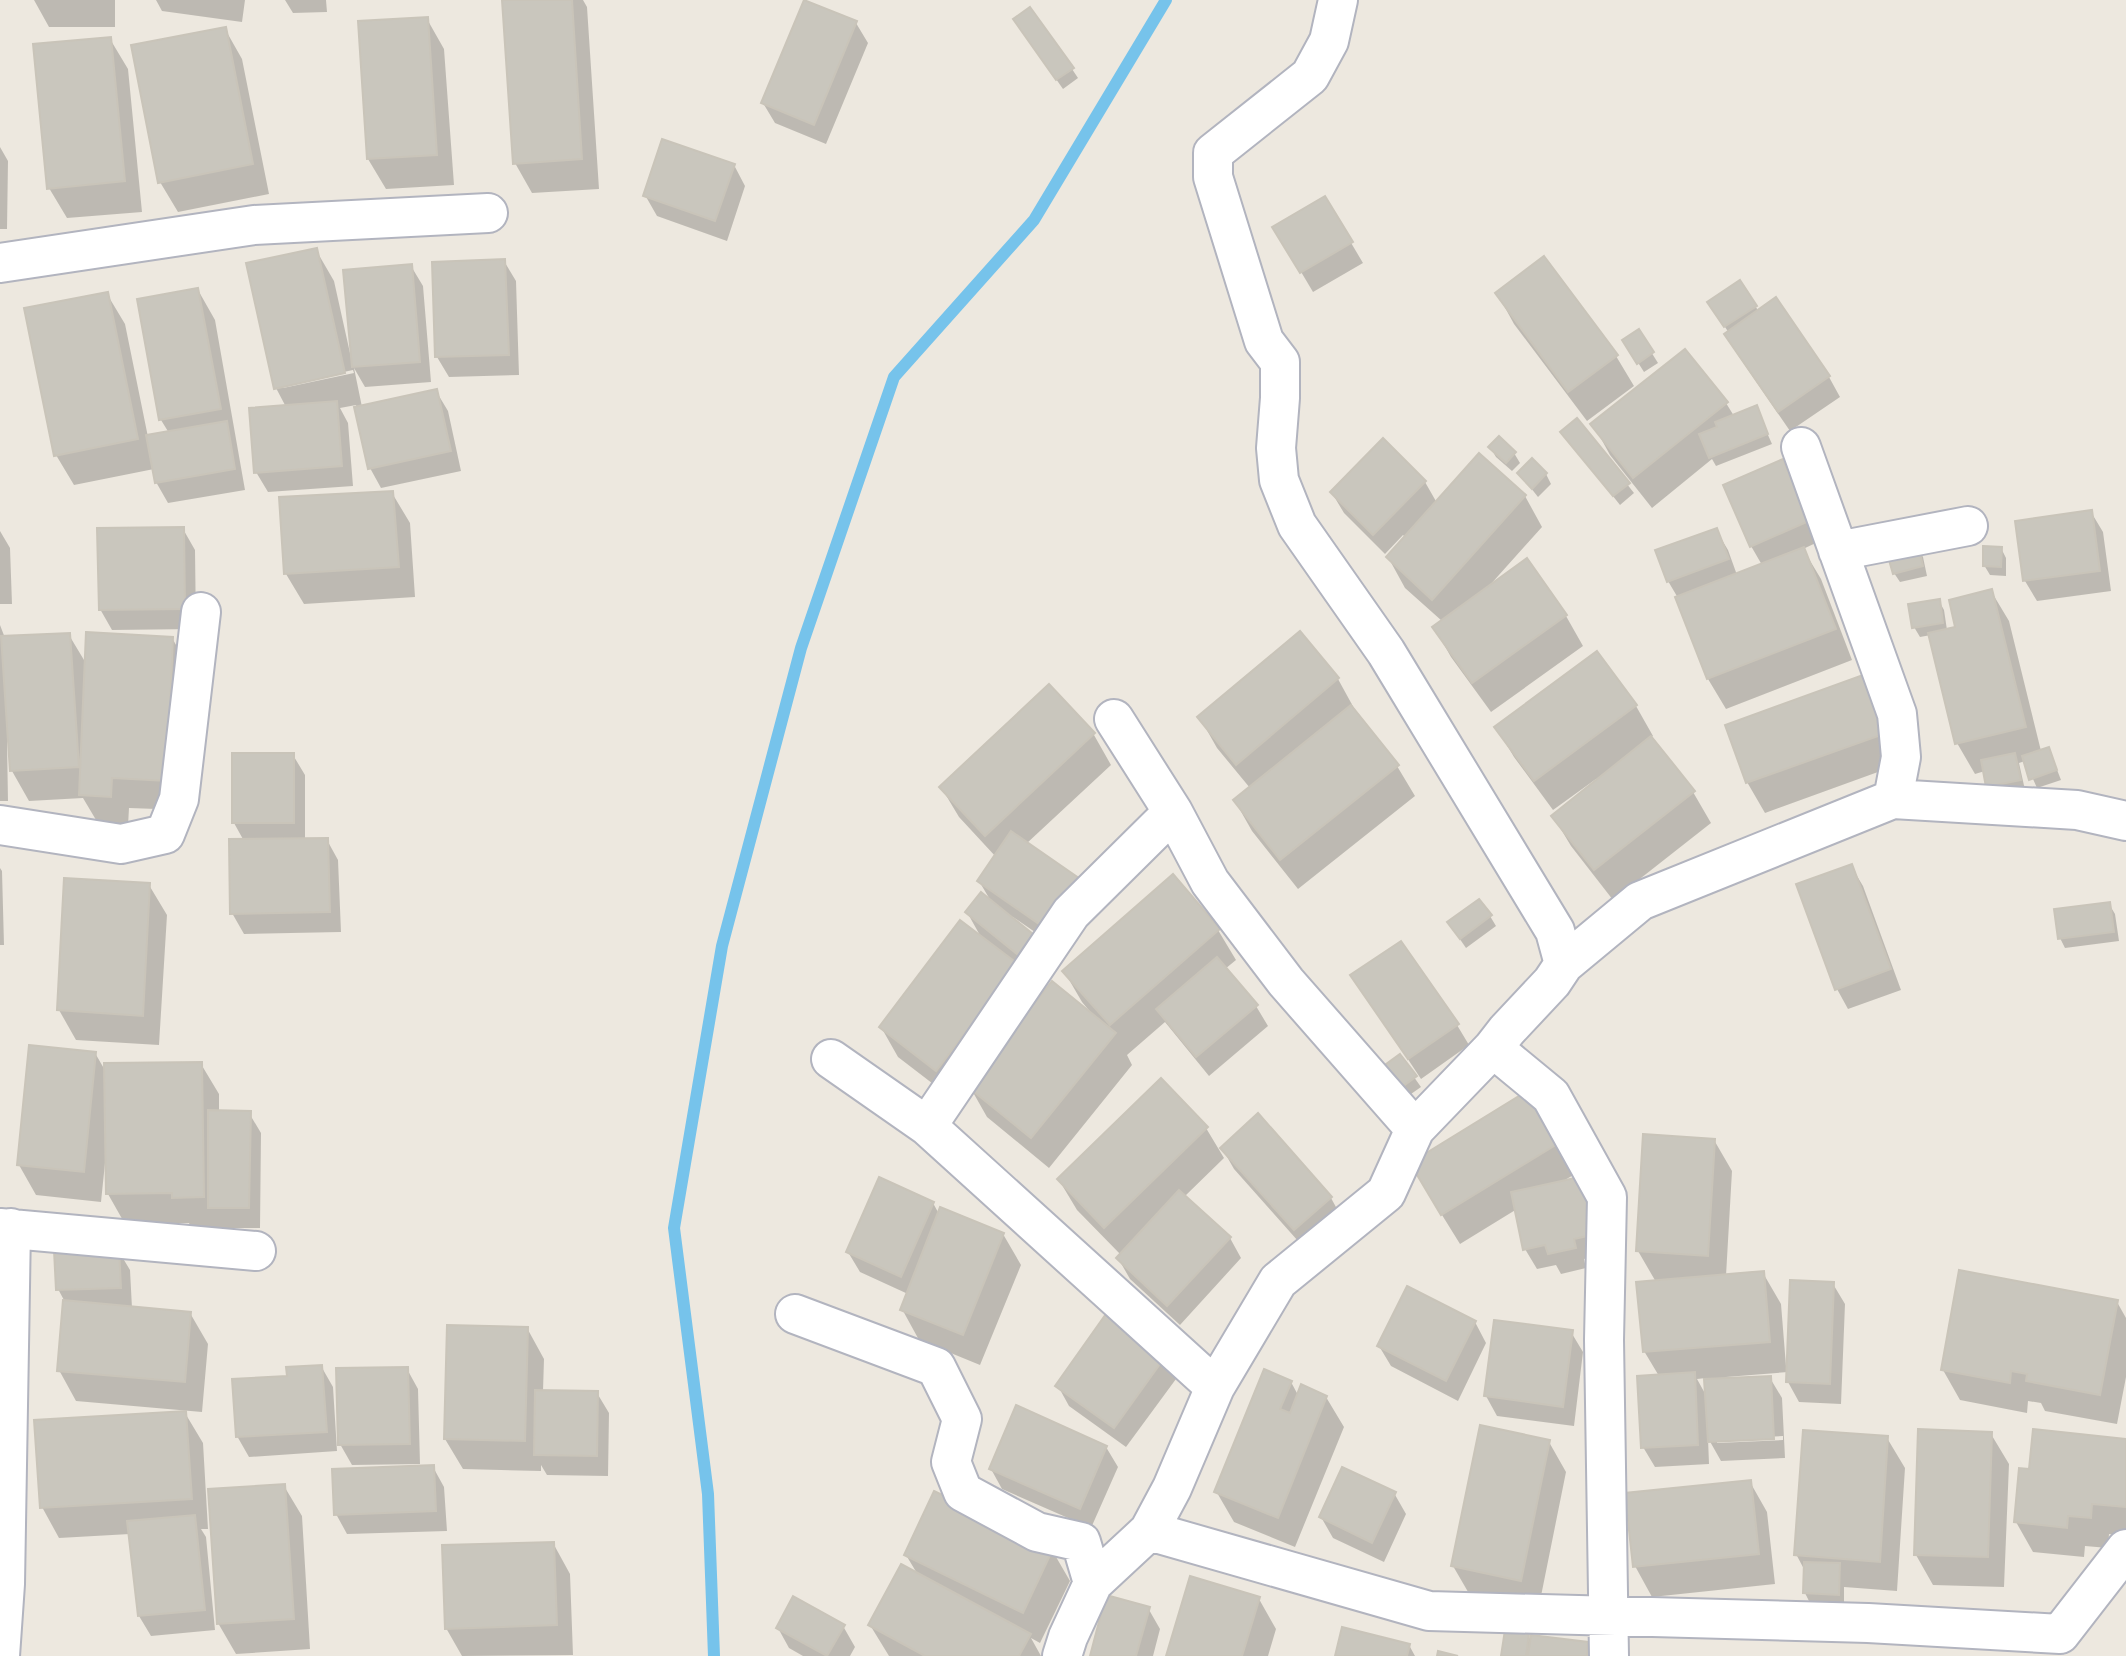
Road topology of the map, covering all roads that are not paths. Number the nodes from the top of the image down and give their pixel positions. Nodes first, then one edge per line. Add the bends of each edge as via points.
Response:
1 (1338, 0) edge
2 (488, 213) dead end
3 (0, 263) edge
4 (1801, 447) dead end
5 (1968, 526) dead end
6 (1838, 551) junction
7 (201, 612) dead end
8 (1114, 719) dead end
9 (1893, 799) junction
10 (1173, 812) junction
11 (2126, 821) edge
12 (0, 825) edge
13 (1564, 964) junction
14 (1493, 1048) junction
15 (831, 1059) dead end
16 (927, 1126) junction
17 (1415, 1129) junction
18 (5, 1228) edge
19 (256, 1251) dead end
20 (795, 1314) dead end
21 (1215, 1387) junction
22 (1149, 1531) junction
23 (2126, 1549) edge
24 (1093, 1583) junction
25 (1608, 1617) junction
26 (2045, 1645) edge
27 (1, 1655) edge
28 (23, 1656) edge
29 (1062, 1656) edge
30 (1609, 1656) edge

1 - 13 street via 1329,41 1310,76 1213,153 1213,177 1264,341 1280,362 1279,480 1297,525 1387,652 1555,931
2 - 3 street via 254,225
4 - 6 street
5 - 6 street
6 - 9 street via 1897,714 1901,757
7 - 12 street via 180,799 165,834 121,844
8 - 10 street
9 - 11 street via 2077,810
9 - 13 street via 1640,901
10 - 16 street via 1071,913
10 - 17 street via 1210,882 1286,982
13 - 14 street
14 - 17 street
14 - 25 street via 1551,1096 1607,1197
15 - 16 street
16 - 21 street
17 - 21 street via 1386,1193 1278,1281
18 - 19 street
18 - 27 street via 6,1570
20 - 24 street via 936,1367 962,1419 951,1462 963,1492 1037,1532 1081,1542
21 - 22 street
22 - 24 street
22 - 25 street via 1430,1611
23 - 26 street
24 - 29 street
25 - 26 street via 1868,1623
25 - 30 street
27 - 28 street

